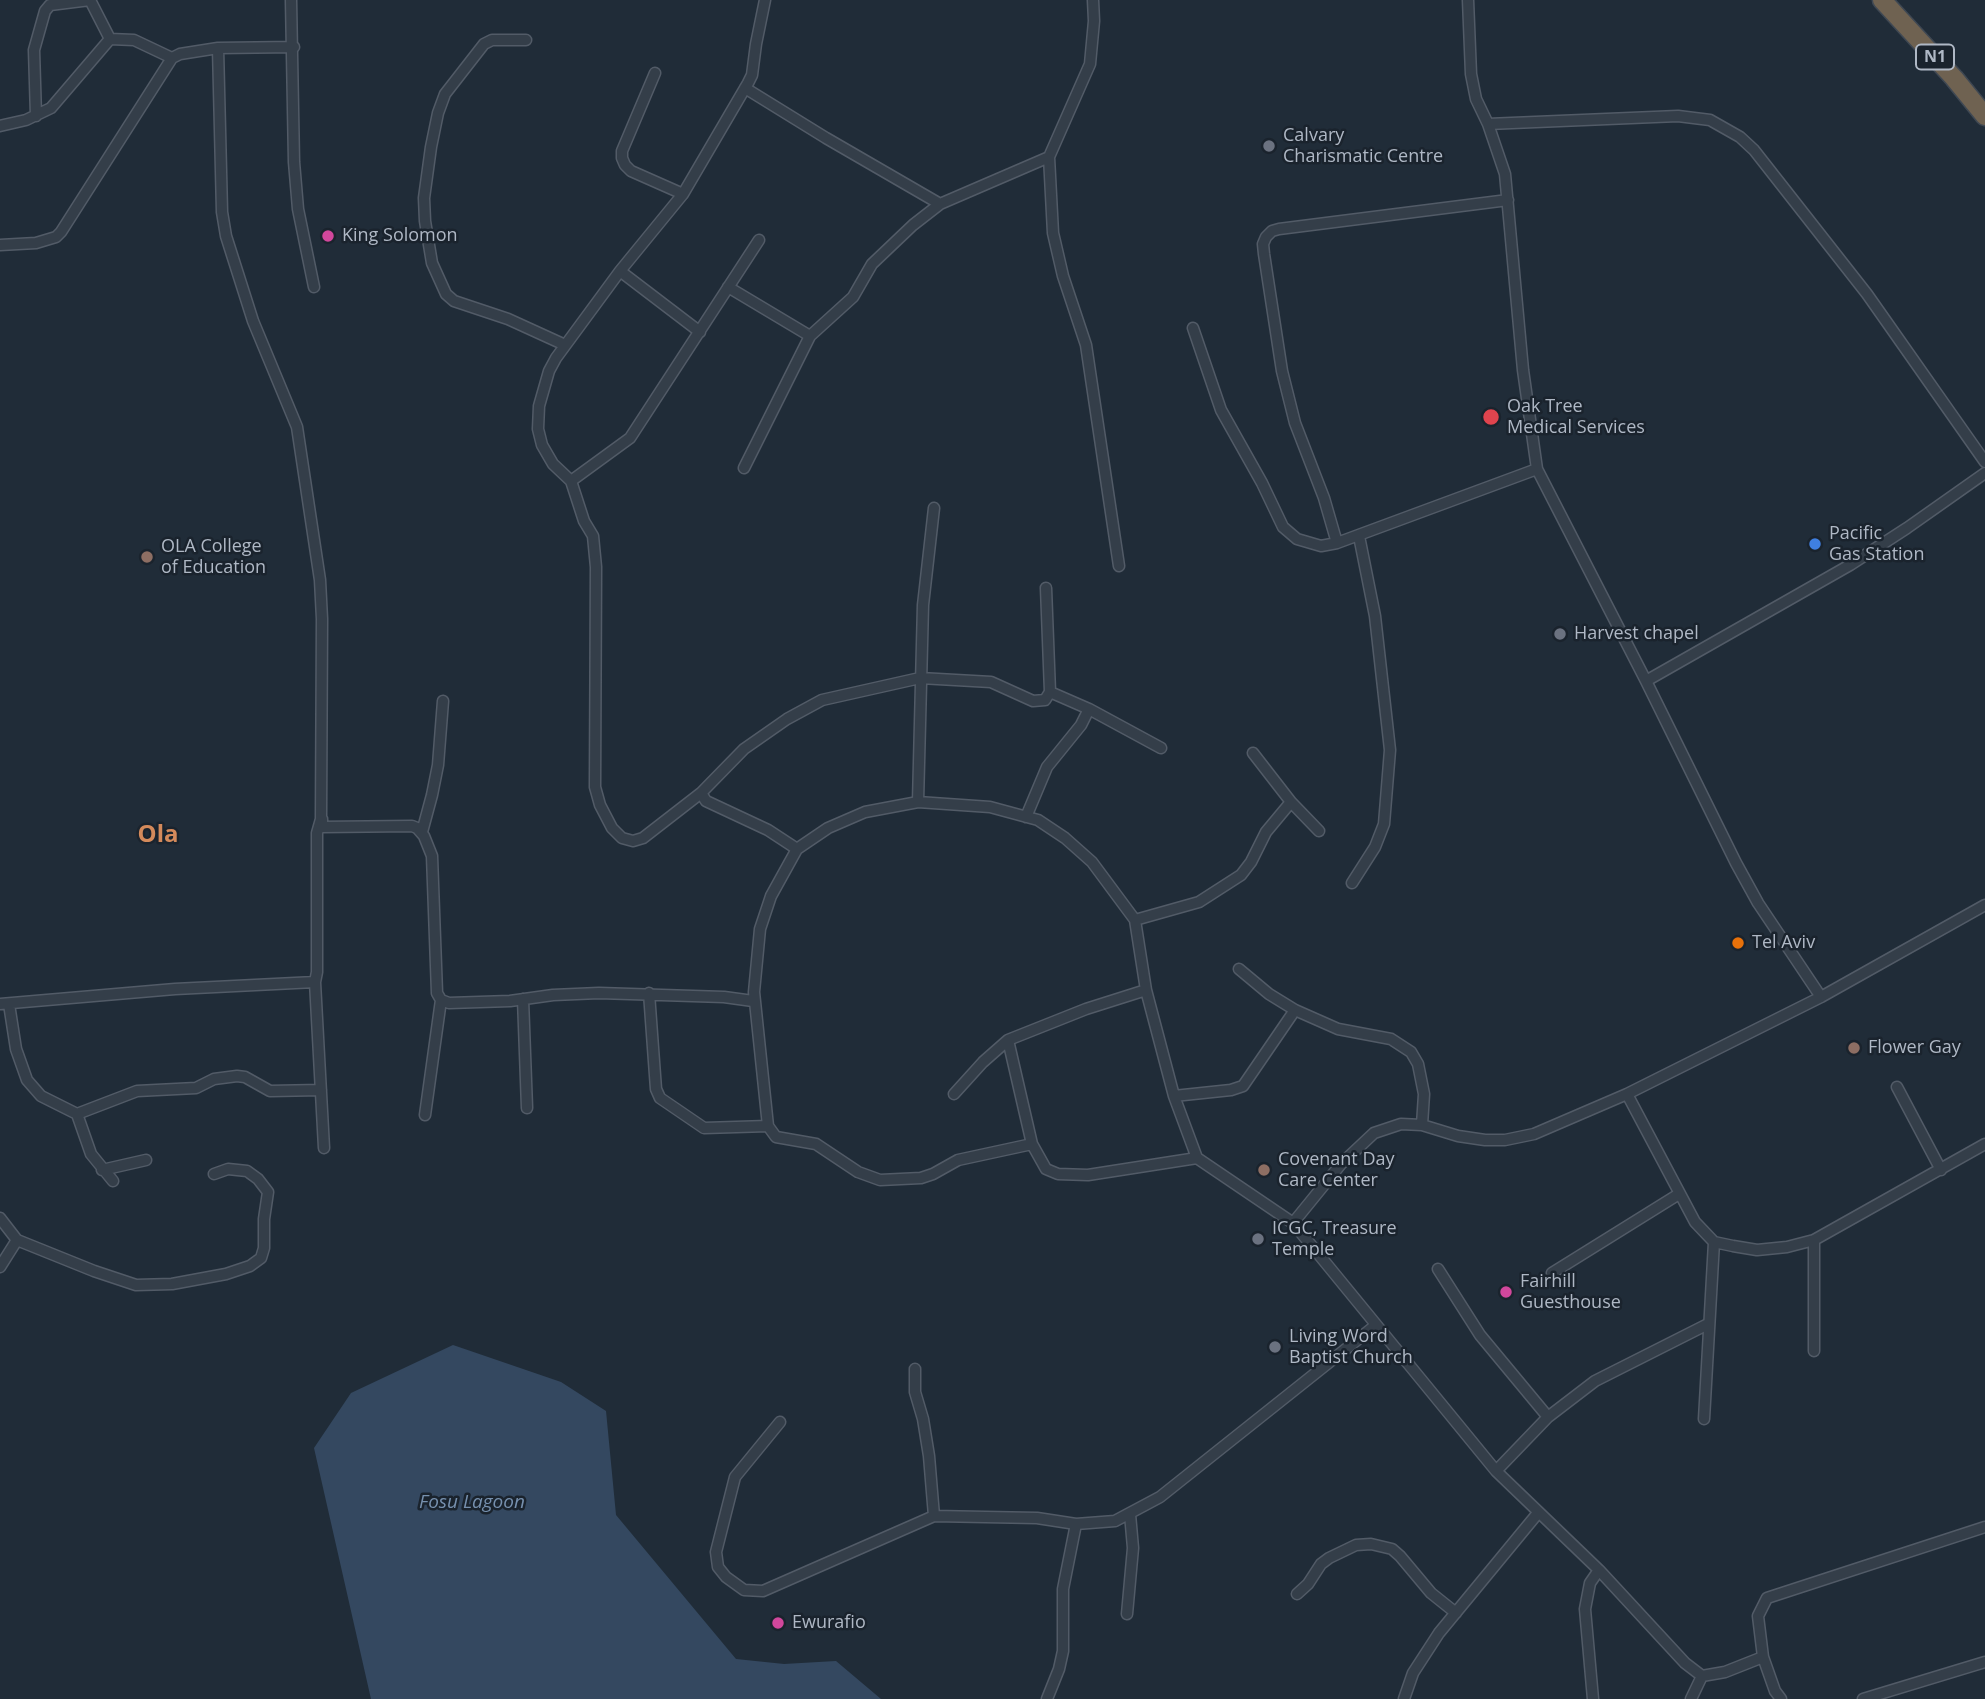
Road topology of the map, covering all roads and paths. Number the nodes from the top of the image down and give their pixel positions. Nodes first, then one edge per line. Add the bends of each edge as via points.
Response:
1 (90, 0) edge
2 (291, 0) edge
3 (765, 0) edge
4 (1093, 0) edge
5 (1468, 0) edge
6 (1882, 0) edge
7 (110, 40) junction
8 (526, 40) dead end
9 (294, 47) junction
10 (218, 48) junction
11 (172, 58) junction
12 (654, 73) dead end
13 (745, 88) junction
14 (36, 116) junction
15 (1985, 116) edge
16 (1488, 124) junction
17 (0, 126) edge
18 (1049, 157) junction
19 (682, 194) junction
20 (1508, 200) junction
21 (940, 204) junction
22 (759, 240) dead end
23 (0, 245) edge
24 (620, 271) junction
25 (314, 287) dead end
26 (728, 287) junction
27 (1193, 328) dead end
28 (700, 332) junction
29 (810, 336) junction
30 (565, 345) junction
31 (1985, 462) edge
32 (744, 468) dead end
33 (1537, 469) junction
34 (1985, 473) edge
35 (571, 481) junction
36 (934, 508) dead end
37 (1359, 536) junction
38 (1337, 542) junction
39 (1119, 566) dead end
40 (1046, 588) dead end
41 (920, 678) junction
42 (1646, 681) junction
43 (1050, 692) junction
44 (443, 701) dead end
45 (1089, 709) junction
46 (1161, 748) dead end
47 (1253, 753) dead end
48 (701, 793) junction
49 (918, 802) junction
50 (1291, 802) junction
51 (1026, 817) junction
52 (321, 819) junction
53 (1319, 831) dead end
54 (422, 832) junction
55 (797, 849) junction
56 (1352, 883) dead end
57 (1985, 906) edge
58 (1135, 920) junction
59 (1239, 969) dead end
60 (315, 982) junction
61 (1146, 990) junction
62 (649, 993) junction
63 (1821, 997) junction
64 (523, 999) junction
65 (441, 1000) junction
66 (753, 1001) junction
67 (5, 1004) edge
68 (1295, 1010) junction
69 (1008, 1040) junction
70 (1897, 1087) dead end
71 (320, 1090) junction
72 (954, 1094) dead end
73 (1627, 1094) junction
74 (1174, 1096) junction
75 (527, 1108) dead end
76 (77, 1114) junction
77 (425, 1115) dead end
78 (1422, 1125) junction
79 (768, 1126) junction
80 (1032, 1144) junction
81 (1985, 1144) edge
82 (324, 1148) dead end
83 (1196, 1158) junction
84 (146, 1160) dead end
85 (102, 1170) junction
86 (1941, 1170) junction
87 (214, 1174) dead end
88 (113, 1181) dead end
89 (1679, 1194) junction
90 (0, 1218) edge
91 (1293, 1223) junction
92 (17, 1240) junction
93 (1814, 1240) junction
94 (1714, 1242) junction
95 (0, 1267) edge
96 (1438, 1269) dead end
97 (1552, 1273) dead end
98 (1708, 1324) junction
99 (1376, 1325) junction
100 (1814, 1351) dead end
101 (915, 1368) dead end
102 (1548, 1417) junction
103 (1704, 1419) dead end
104 (780, 1422) dead end
105 (1496, 1471) junction
106 (1538, 1513) junction
107 (1130, 1514) junction
108 (934, 1517) junction
109 (1076, 1524) junction
110 (1985, 1527) edge
111 (1599, 1570) junction
112 (1297, 1594) dead end
113 (1457, 1613) junction
114 (1127, 1614) dead end
115 (1763, 1657) junction
116 (1985, 1662) edge
117 (1702, 1676) junction
118 (1776, 1696) edge
119 (1047, 1699) edge
120 (1404, 1699) edge
121 (1593, 1699) edge
122 (1691, 1699) edge
123 (1863, 1699) edge

1 - 7 street
1 - 14 street via 50,5 45,11 34,50
2 - 9 street
3 - 13 street via 752,75
4 - 18 street via 1090,64
5 - 16 street via 1471,74
6 - 15 highway, N1
7 - 11 street via 134,40
7 - 14 street via 51,108
8 - 30 street via 484,44 444,94 424,198 428,246 440,286 454,301 508,318
9 - 10 street
9 - 25 street via 294,162
10 - 11 street
10 - 52 street via 226,236 253,321 298,427 318,567
11 - 23 street via 61,232 36,243
12 - 19 street via 622,158 631,171
13 - 19 street
13 - 21 street
14 - 17 street
16 - 20 street via 1505,174
16 - 31 street via 1678,116 1710,120 1740,137 1867,295
18 - 21 street
18 - 39 street via 1053,233 1062,276 1086,345
19 - 24 street
20 - 33 street
20 - 38 street via 1279,229 1266,237 1264,254 1282,371 1295,423
21 - 29 street via 872,264 853,297
22 - 26 street
24 - 28 street
24 - 30 street
26 - 28 street
26 - 29 street
27 - 38 street via 1221,410 1283,527 1297,540 1321,546
28 - 35 street via 630,438
29 - 32 street
30 - 35 street via 549,371 538,429 553,464
33 - 37 street
33 - 42 street
34 - 42 street via 1850,565
35 - 48 street via 583,521 593,536 595,787 600,805 612,828 633,841
36 - 41 street
37 - 38 street
37 - 56 street via 1375,616 1390,750 1384,824
40 - 43 street
41 - 43 street via 991,682 1033,701 1045,700
41 - 48 street via 822,700 744,749
41 - 49 street
42 - 63 street via 1758,903
43 - 45 street
44 - 54 street via 438,765
45 - 46 street
45 - 51 street via 1046,767
47 - 50 street
48 - 55 street via 706,801
49 - 51 street via 990,807
49 - 55 street via 864,812
50 - 53 street
50 - 58 street via 1266,832 1241,875 1199,902
51 - 58 street via 1065,838 1092,862
52 - 54 street via 322,827 412,826
52 - 60 street
54 - 65 street via 432,856 437,993
55 - 66 street via 771,896 760,929
57 - 63 street
58 - 61 street
59 - 68 street
60 - 67 street
60 - 71 street
61 - 69 street
61 - 74 street
62 - 64 street
62 - 66 street
62 - 79 street via 660,1098 704,1128
63 - 73 street
64 - 65 street
64 - 75 street
65 - 77 street
66 - 79 street
67 - 76 street via 27,1080 41,1096
68 - 74 street via 1243,1086
68 - 78 street via 1338,1029 1391,1040 1411,1052 1424,1094
69 - 72 street
69 - 80 street
70 - 86 street
71 - 76 street via 270,1091 237,1076 214,1079 197,1088 137,1091
71 - 82 street
73 - 78 street via 1534,1134 1505,1140 1458,1136
73 - 89 street
74 - 83 street
76 - 85 street via 90,1154
78 - 91 street via 1401,1124 1374,1133 1341,1164
79 - 80 street via 776,1138 816,1144 858,1172 880,1180 921,1178 958,1160
80 - 83 street via 1046,1169 1058,1174 1088,1175
81 - 86 street
83 - 91 street
84 - 85 street
85 - 88 street
86 - 93 street
87 - 92 street via 228,1169 247,1171 268,1192 264,1248 261,1258 250,1266 173,1284 136,1285
89 - 94 street via 1695,1222
89 - 97 street
90 - 92 street
91 - 99 street
92 - 95 street
93 - 94 street via 1758,1250
93 - 100 street
94 - 98 street
96 - 102 street via 1480,1335
98 - 102 street via 1595,1381
98 - 103 street
99 - 105 street
99 - 107 street via 1160,1497
101 - 108 street
102 - 105 street
104 - 108 street via 735,1477 716,1552 718,1567 735,1585 763,1591
105 - 106 street
106 - 111 street
106 - 113 street
107 - 109 street via 1115,1521
107 - 114 street via 1133,1548
108 - 109 street via 1037,1518
109 - 119 street via 1063,1589 1063,1651
110 - 115 street via 1767,1598 1758,1616
111 - 117 street
111 - 121 street via 1590,1583 1586,1609
112 - 113 street via 1329,1558 1356,1545 1371,1544 1392,1549 1431,1593
113 - 120 street via 1413,1673
115 - 117 street
115 - 118 street
116 - 123 street
117 - 122 street

